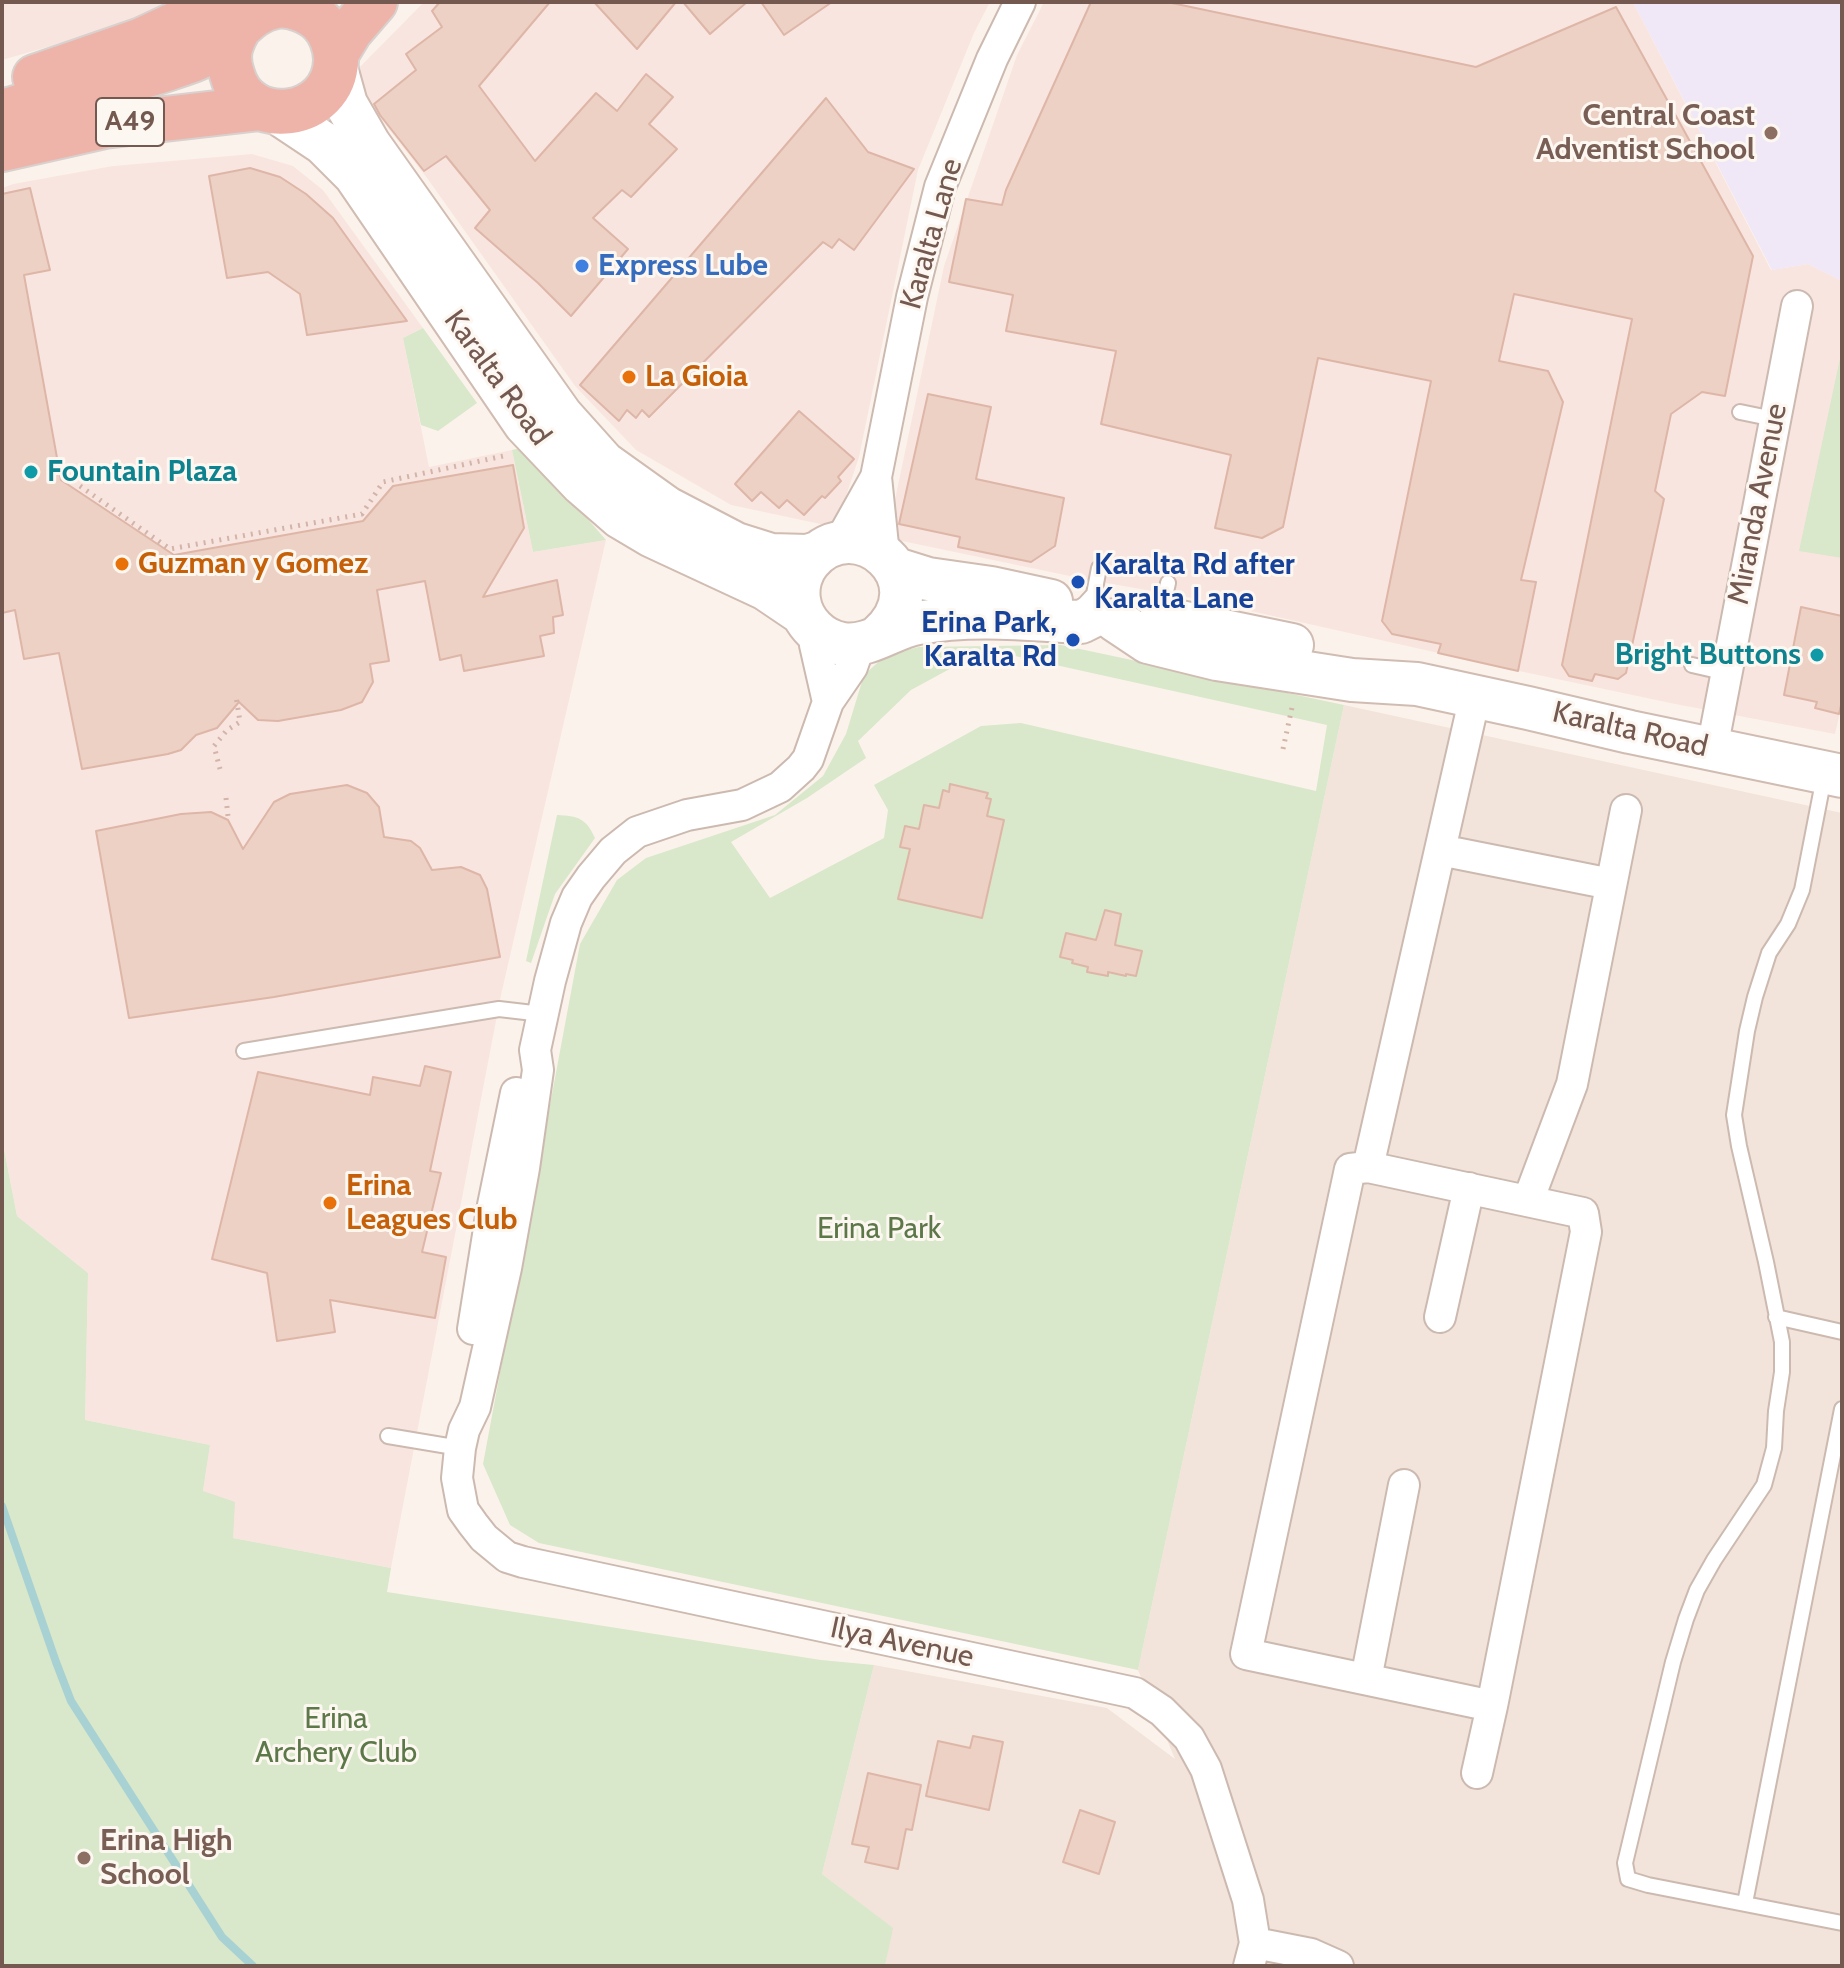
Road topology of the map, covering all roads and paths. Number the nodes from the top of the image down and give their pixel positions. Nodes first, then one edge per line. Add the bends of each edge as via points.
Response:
1 (375, 2) edge
2 (1020, 2) edge
3 (292, 4) edge
4 (231, 15) edge
5 (336, 61) junction
6 (2, 88) edge
7 (269, 110) junction
8 (2, 112) edge
9 (2, 149) edge
10 (1797, 306) dead end
11 (1740, 412) dead end
12 (1774, 419) junction
13 (520, 453) dead end
14 (876, 477) junction
15 (80, 486) dead end
16 (205, 542) junction
17 (828, 548) junction
18 (207, 550) dead end
19 (890, 562) junction
20 (1099, 568) dead end
21 (1096, 615) junction
22 (808, 622) junction
23 (869, 640) junction
24 (1692, 665) dead end
25 (1727, 673) junction
26 (1417, 684) junction
27 (1295, 691) dead end
28 (236, 696) dead end
29 (1475, 696) junction
30 (828, 702) junction
31 (1283, 749) dead end
32 (1712, 749) junction
33 (220, 769) dead end
34 (1834, 774) edge
35 (226, 798) dead end
36 (1626, 810) dead end
37 (228, 816) dead end
38 (1440, 850) junction
39 (1611, 884) junction
40 (542, 1014) junction
41 (244, 1051) dead end
42 (1368, 1167) junction
43 (1469, 1188) junction
44 (1528, 1201) junction
45 (1440, 1317) dead end
46 (1776, 1317) junction
47 (1842, 1332) edge
48 (1842, 1409) edge
49 (388, 1436) dead end
50 (462, 1439) junction
51 (1404, 1485) dead end
52 (1366, 1679) junction
53 (1492, 1706) junction
54 (1477, 1773) dead end
55 (1745, 1903) junction
56 (1842, 1923) edge
57 (1252, 1954) edge
58 (1338, 1966) edge

1 - 5 highway, A49 via 350,31
2 - 14 street, Karalta Lane via 940,187
3 - 4 highway, A49
3 - 5 highway, A49 via 320,21 331,36
4 - 6 highway, A49
4 - 7 highway via 229,64 234,84 246,99
4 - 8 highway, A49 via 216,48 173,67
5 - 7 highway, A49 via 329,87 314,103 296,112
5 - 17 street, Karalta Road via 346,104 369,144 561,415 604,463 667,508 736,544 771,555 808,556
7 - 9 highway, A49 via 104,126
7 - 22 street, Karalta Road via 323,143 355,175 525,424 582,484 620,517 766,589
10 - 12 street, Miranda Avenue
11 - 12 lane
12 - 25 street, Miranda Avenue
13 - 16 path via 383,482 362,514
14 - 17 street, Karalta Lane
14 - 19 street, Karalta Lane
15 - 16 path via 170,549
16 - 18 path
17 - 19 street, Karalta Road via 855,542 871,546
17 - 22 street via 802,574 799,601
19 - 21 street, Karalta Road via 934,580 991,588
19 - 23 street via 902,599 890,626
20 - 21 lane
21 - 23 street, Karalta Road via 1081,622 965,617 918,622
21 - 26 street, Karalta Road via 1148,642 1217,659 1352,680
21 - 26 street, Karalta Road via 1164,601 1224,630 1355,661
22 - 23 street, Karalta Road via 827,639 843,644
22 - 30 street
23 - 30 street, Ilya Avenue
24 - 25 lane
25 - 32 street, Miranda Avenue
26 - 29 street, Karalta Road
27 - 31 path
28 - 33 path via 240,722 214,746
29 - 32 street, Karalta Road
29 - 38 street
30 - 40 street, Ilya Avenue via 808,759 780,787 742,805 687,815 637,832 613,851 577,897
32 - 34 street, Karalta Road
34 - 46 lane via 1802,890 1769,953 1755,997 1734,1115
35 - 37 path
36 - 39 street
38 - 39 street
38 - 42 street
39 - 44 street via 1572,1084
40 - 41 lane via 499,1009
40 - 50 street, Ilya Avenue via 506,1268 475,1407
42 - 43 street
42 - 52 street via 1350,1169 1246,1654
43 - 44 street
43 - 45 street
44 - 53 street via 1583,1213 1586,1232
46 - 47 lane
46 - 55 lane via 1782,1372 1774,1448 1764,1485 1714,1560 1686,1619 1625,1863 1628,1879
48 - 55 lane
49 - 50 lane
50 - 57 street, Ilya Avenue via 457,1478 463,1510 507,1557 1144,1698 1189,1738 1206,1769 1248,1900
51 - 52 street
52 - 53 street
53 - 54 street
55 - 56 lane
57 - 58 street via 1311,1954

